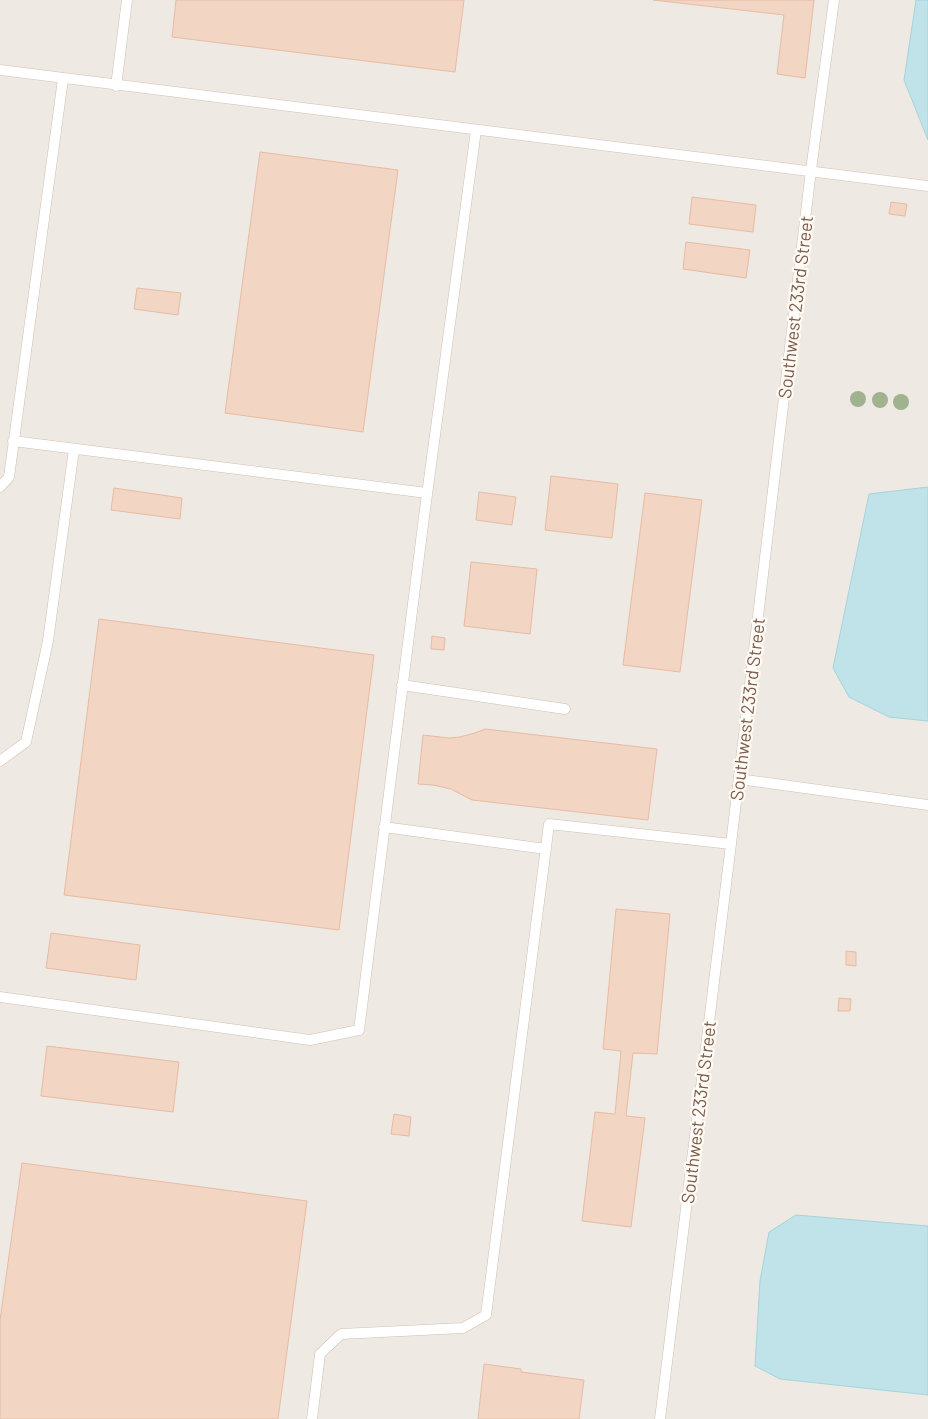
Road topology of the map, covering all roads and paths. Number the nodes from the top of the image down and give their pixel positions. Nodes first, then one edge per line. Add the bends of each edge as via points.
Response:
1 (127, 0) edge
2 (834, 0) edge
3 (0, 70) edge
4 (63, 79) junction
5 (116, 86) junction
6 (476, 130) junction
7 (812, 170) junction
8 (928, 186) edge
9 (14, 441) junction
10 (74, 449) junction
11 (0, 487) edge
12 (427, 493) junction
13 (402, 684) junction
14 (565, 709) dead end
15 (0, 761) edge
16 (739, 779) junction
17 (928, 805) edge
18 (384, 827) junction
19 (731, 844) junction
20 (546, 849) junction
21 (0, 997) edge
22 (312, 1419) edge
23 (660, 1419) edge

1 - 5 lane
2 - 7 lane, Southwest 233rd Street
3 - 4 lane
4 - 5 lane
4 - 9 lane
5 - 6 lane
6 - 7 lane
6 - 12 lane
7 - 8 lane
7 - 16 lane, Southwest 233rd Street
9 - 10 lane
9 - 11 lane via 9,477
10 - 12 lane
10 - 15 lane via 48,641 26,742
12 - 13 lane
13 - 14 lane
13 - 18 lane
16 - 17 lane
16 - 19 lane, Southwest 233rd Street
18 - 20 lane
18 - 21 lane via 358,1030 310,1040
19 - 20 lane via 549,824
19 - 23 lane, Southwest 233rd Street
20 - 22 lane via 486,1315 462,1328 341,1334 320,1354

